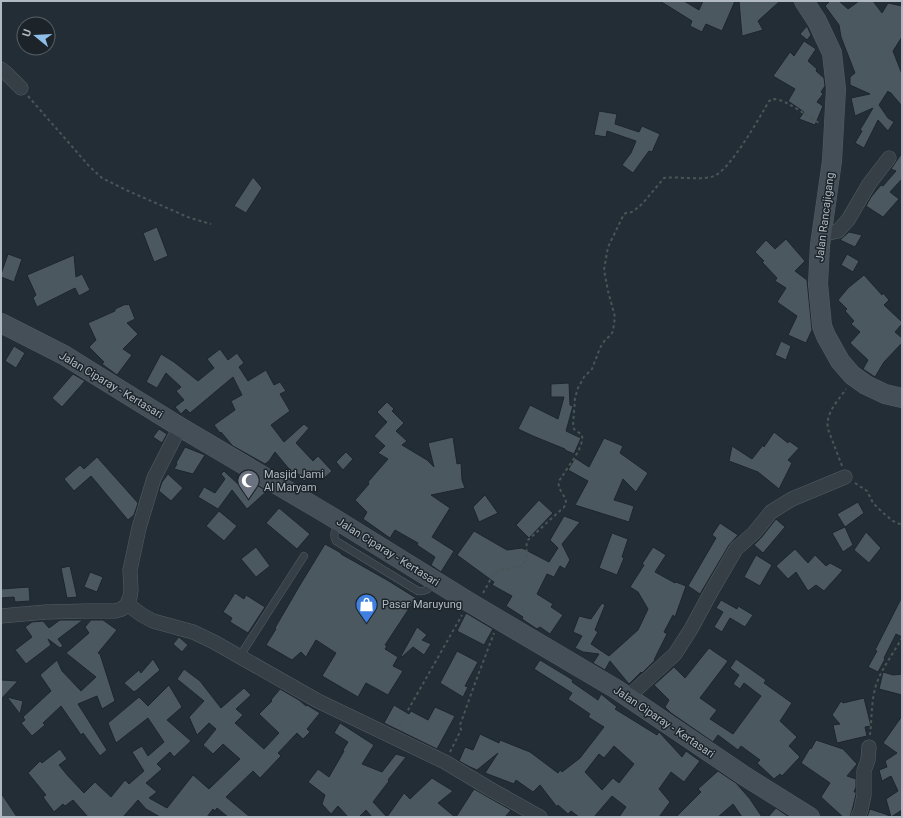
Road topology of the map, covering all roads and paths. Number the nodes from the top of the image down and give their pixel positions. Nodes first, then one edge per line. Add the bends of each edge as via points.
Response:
1 (804, 1) edge
2 (1, 69) edge
3 (21, 88) joint
4 (834, 131) junction
5 (889, 158) dead end
6 (211, 224) dead end
7 (822, 232) junction
8 (1, 323) edge
9 (855, 376) junction
10 (902, 398) edge
11 (180, 427) junction
12 (845, 477) junction
13 (902, 526) edge
14 (304, 556) dead end
15 (127, 604) junction
16 (472, 604) junction
17 (1, 616) edge
18 (500, 621) junction
19 (902, 638) edge
20 (240, 656) junction
21 (628, 697) junction
22 (393, 737) junction
23 (869, 746) joint
24 (445, 762) junction
25 (540, 817) edge
26 (810, 817) edge
27 (858, 817) edge

1 - 4 main road, Jalan Rancajigang via 832,53 836,89
2 - 3 street
3 - 6 path via 102,178 190,218
4 - 7 main road, Jalan Rancajigang
4 - 16 path via 787,104 773,99 769,101 736,154 714,176 664,178 643,203 632,212 624,214 608,247 604,270 615,317 614,326 611,335 600,348 592,369 584,377 575,398 573,426 582,435 582,439 559,482 566,503 564,508 528,540 527,556 523,564 499,570
5 - 7 street via 869,184 848,220 838,231
7 - 9 main road, Jalan Rancajigang via 818,284 822,326 840,361
8 - 11 main road, Jalan Ciparay - Kertasari via 64,355
9 - 10 main road, Jalan Rancajigang via 866,385 885,394
9 - 12 path via 830,412 827,423
11 - 15 street via 154,478 139,528 130,570 131,590
11 - 16 main road, Jalan Ciparay - Kertasari
12 - 13 path via 867,491 873,503 882,512
12 - 21 street via 792,499 771,512 754,533 736,549 675,654
14 - 20 lane
15 - 17 street via 115,611
15 - 20 street via 153,621 193,632
16 - 18 main road, Jalan Ciparay - Kertasari
16 - 22 path
18 - 21 main road, Jalan Ciparay - Kertasari
18 - 24 path via 460,725 461,730
19 - 23 path via 876,685 872,702
20 - 22 street via 318,701
21 - 26 main road, Jalan Ciparay - Kertasari via 727,765
22 - 24 street
23 - 27 street via 864,771 864,795
24 - 25 street

